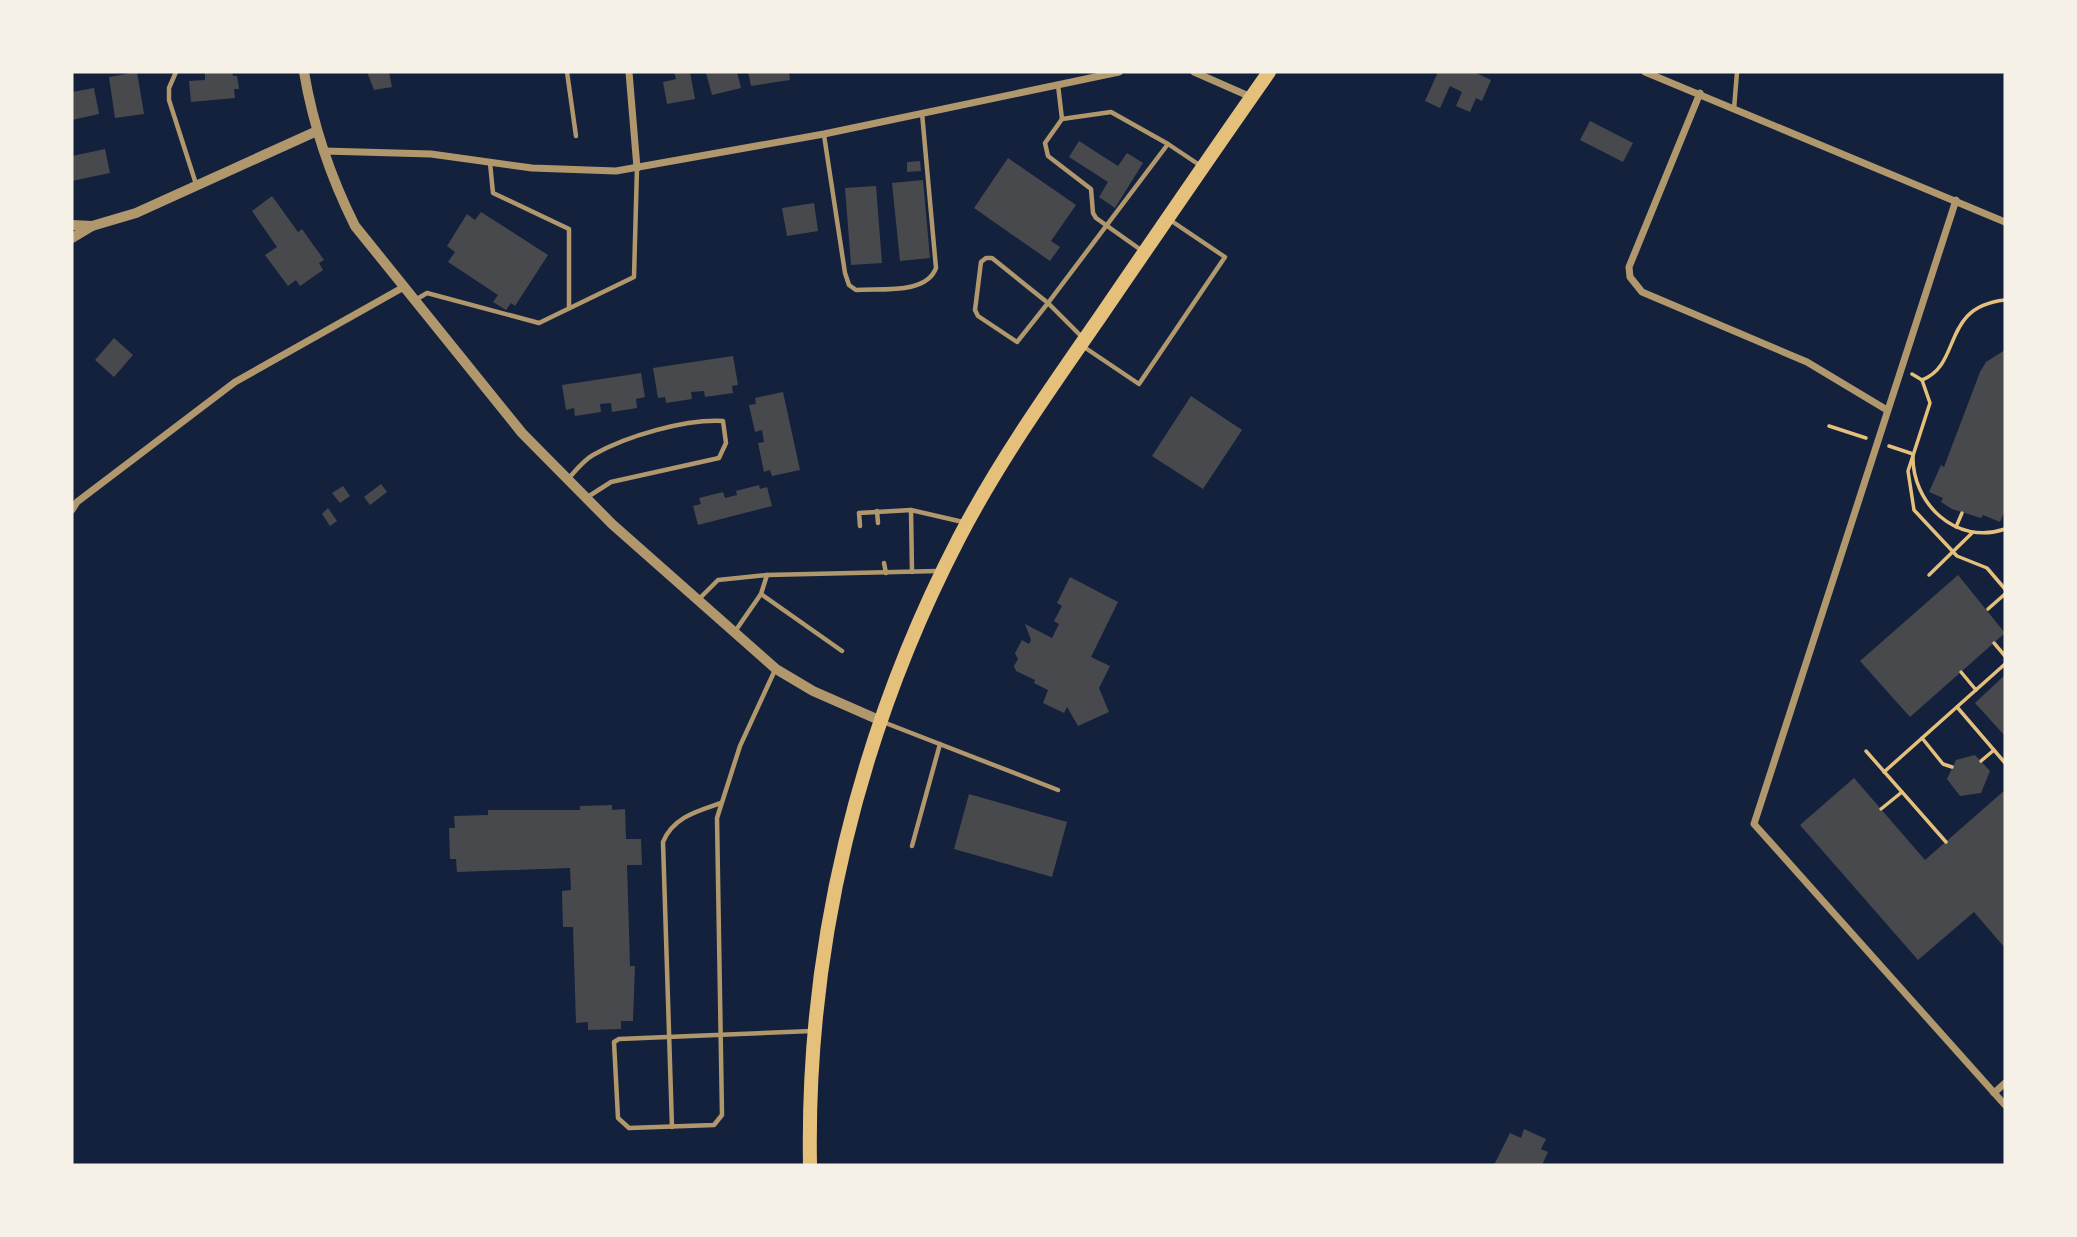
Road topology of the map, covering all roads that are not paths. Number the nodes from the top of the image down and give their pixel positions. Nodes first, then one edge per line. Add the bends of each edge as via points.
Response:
1 (176, 72) edge
2 (304, 72) edge
3 (567, 72) edge
4 (629, 72) edge
5 (1119, 72) edge
6 (1194, 72) edge
7 (1269, 72) edge
8 (1645, 72) edge
9 (1737, 72) edge
10 (1058, 83) junction
11 (1700, 93) junction
12 (1252, 97) junction
13 (1734, 108) junction
14 (922, 113) junction
15 (1062, 119) junction
16 (317, 131) junction
17 (824, 134) junction
18 (576, 136) dead end
19 (1168, 144) junction
20 (324, 151) junction
21 (491, 163) junction
22 (637, 168) junction
23 (1203, 168) junction
24 (196, 186) junction
25 (1956, 200) junction
26 (1168, 218) junction
27 (2005, 222) edge
28 (72, 225) edge
29 (92, 226) junction
30 (1107, 226) junction
31 (72, 238) edge
32 (1144, 253) junction
33 (402, 288) junction
34 (413, 301) junction
35 (1048, 303) junction
36 (569, 308) junction
37 (1083, 342) junction
38 (1887, 410) junction
39 (566, 481) junction
40 (585, 499) junction
41 (72, 510) edge
42 (911, 510) junction
43 (877, 512) junction
44 (878, 523) dead end
45 (968, 523) junction
46 (860, 526) dead end
47 (884, 563) dead end
48 (865, 566) dead end
49 (943, 571) junction
50 (912, 572) junction
51 (886, 573) junction
52 (866, 574) junction
53 (767, 575) junction
54 (761, 594) junction
55 (697, 601) junction
56 (734, 634) junction
57 (842, 651) dead end
58 (776, 669) junction
59 (879, 720) junction
60 (940, 744) junction
61 (1058, 790) dead end
62 (721, 803) junction
63 (912, 846) dead end
64 (815, 1031) junction
65 (719, 1033) junction
66 (669, 1036) junction
67 (2005, 1083) edge
68 (1994, 1093) junction
69 (2005, 1105) edge
70 (672, 1127) junction
71 (810, 1165) edge

1 - 24 lane via 169,100
2 - 16 street
3 - 18 lane
4 - 22 street
5 - 10 street
6 - 12 street
7 - 12 main road
8 - 11 street
9 - 13 lane
10 - 14 street
10 - 15 lane
11 - 13 street
11 - 38 street via 1629,267 1634,286 1807,362
12 - 23 main road
13 - 25 street
14 - 17 street
14 - 17 lane via 936,268 933,276 918,285 856,290 849,285
15 - 19 lane via 1111,112
15 - 30 lane via 1045,150 1091,189 1093,213
16 - 20 street
16 - 24 street
17 - 22 street
19 - 23 lane
19 - 30 lane
20 - 21 street via 431,154
20 - 33 street via 355,226
21 - 22 street via 587,172
21 - 36 lane via 493,194 569,229
22 - 36 lane via 634,277
23 - 26 main road
24 - 29 street via 136,213
25 - 27 street
25 - 38 street
26 - 32 main road
26 - 37 lane via 1225,257 1139,384
28 - 29 street
29 - 31 street
30 - 32 lane
30 - 35 lane
32 - 37 main road
33 - 34 street
33 - 41 street via 235,382
34 - 36 lane via 426,293 539,323
34 - 39 street
35 - 35 lane via 992,258 981,262 975,310 1012,340 1021,338
35 - 37 lane
37 - 45 main road
38 - 68 street via 1754,824
39 - 40 street
39 - 40 lane via 590,456 633,437 707,420 723,421 726,443 719,458 611,482
40 - 55 street
42 - 43 lane
42 - 45 lane
42 - 50 lane
43 - 44 lane
43 - 46 lane via 859,513
45 - 49 main road
47 - 51 lane
48 - 52 lane
49 - 50 lane
49 - 59 main road
50 - 51 lane
51 - 52 lane
52 - 53 lane
53 - 54 lane
53 - 55 lane via 718,580
54 - 56 lane
54 - 57 lane
55 - 56 street
56 - 58 street
58 - 59 street
58 - 62 lane via 740,746
59 - 60 lane
59 - 64 main road via 837,880
60 - 61 lane
60 - 63 lane
62 - 65 lane via 716,837
62 - 66 lane via 675,823 663,842
64 - 65 lane
64 - 71 main road
65 - 66 lane
65 - 70 lane via 719,1121
66 - 70 lane
66 - 70 lane via 614,1042 618,1118 623,1126
67 - 68 street
68 - 69 street

